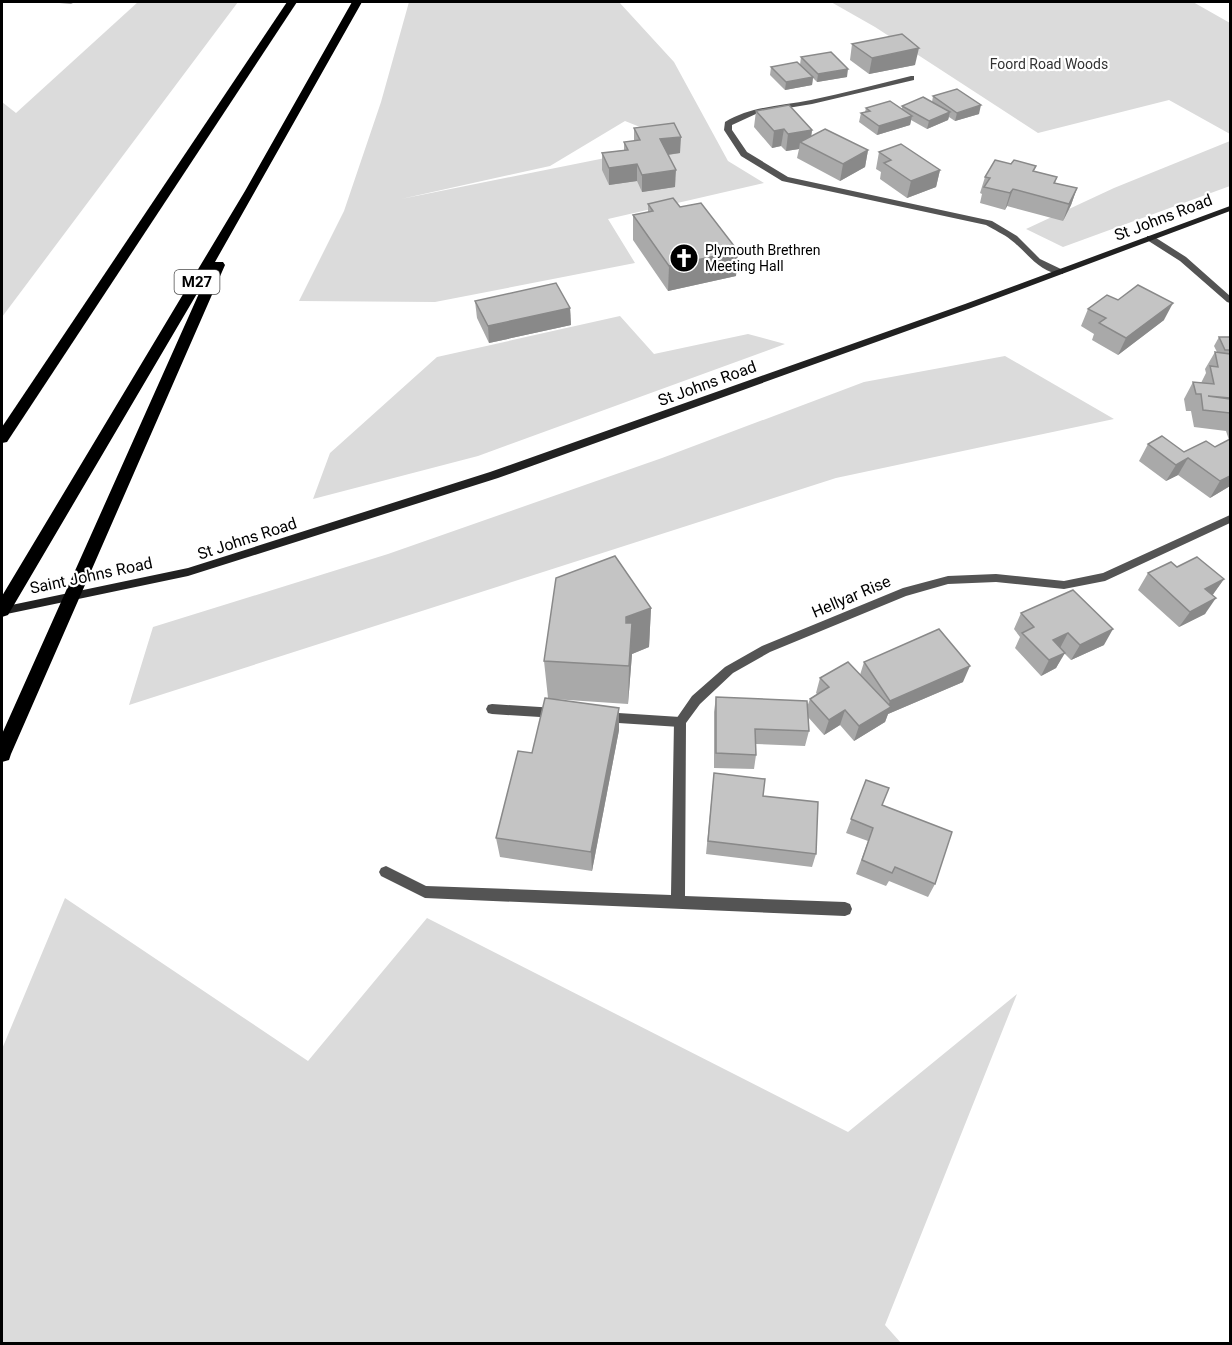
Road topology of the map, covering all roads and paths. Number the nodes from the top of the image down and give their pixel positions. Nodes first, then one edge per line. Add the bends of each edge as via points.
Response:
1 (292, 2) edge
2 (357, 2) edge
3 (911, 78) dead end
4 (251, 191) junction
5 (1230, 208) edge
6 (1150, 238) junction
7 (1060, 272) junction
8 (110, 275) junction
9 (1230, 300) edge
10 (2, 418) edge
11 (2, 438) edge
12 (1230, 519) edge
13 (188, 572) joint
14 (2, 611) edge
15 (492, 709) dead end
16 (680, 722) junction
17 (2, 754) edge
18 (386, 872) dead end
19 (678, 902) junction
20 (845, 909) dead end

1 - 8 highway
2 - 4 highway, M27
3 - 7 street via 736,117 728,124 728,130 744,154 785,179 989,224 1014,238 1037,261
4 - 14 highway, M27
4 - 17 highway, M27
5 - 6 main road, St Johns Road
6 - 7 main road, St Johns Road
6 - 9 street via 1183,259
7 - 13 main road, St Johns Road via 494,475
8 - 10 highway
8 - 11 highway
12 - 16 street, Hellyar Rise via 1104,578 1064,585 996,578 948,580 903,592 766,649 729,670 696,700
13 - 14 main road, Saint Johns Road
15 - 16 street
16 - 19 street
18 - 19 street via 424,892
19 - 20 street

